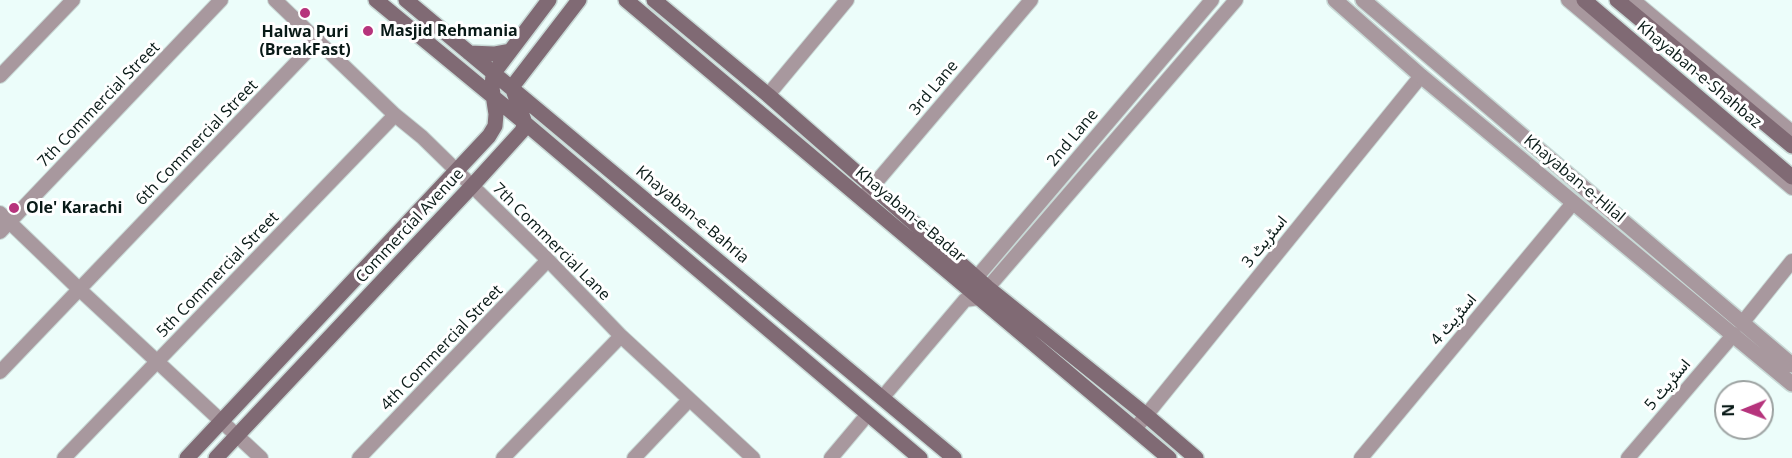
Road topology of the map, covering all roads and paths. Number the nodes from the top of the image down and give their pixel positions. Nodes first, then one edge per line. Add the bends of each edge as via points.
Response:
1 (73, 0) edge
2 (221, 0) edge
3 (274, 0) edge
4 (376, 0) edge
5 (406, 0) edge
6 (549, 0) edge
7 (579, 0) edge
8 (626, 0) edge
9 (654, 0) edge
10 (847, 0) edge
11 (1031, 0) edge
12 (1212, 0) edge
13 (1236, 0) edge
14 (1335, 0) edge
15 (1363, 0) edge
16 (1568, 0) edge
17 (1584, 0) edge
18 (1617, 0) edge
19 (1633, 0) edge
20 (318, 40) junction
21 (510, 51) junction
22 (469, 53) junction
23 (493, 74) junction
24 (0, 76) edge
25 (1421, 76) junction
26 (512, 87) junction
27 (768, 95) junction
28 (494, 98) junction
29 (395, 115) junction
30 (525, 123) junction
31 (1792, 132) edge
32 (1792, 146) edge
33 (457, 172) junction
34 (1568, 174) junction
35 (1792, 177) edge
36 (472, 186) junction
37 (1556, 188) junction
38 (1792, 188) edge
39 (868, 192) junction
40 (1573, 203) junction
41 (3, 222) edge
42 (701, 246) junction
43 (548, 260) junction
44 (688, 261) junction
45 (1792, 261) edge
46 (79, 290) junction
47 (975, 290) junction
48 (1738, 328) junction
49 (621, 336) junction
50 (157, 361) junction
51 (1792, 364) edge
52 (0, 372) edge
53 (1792, 384) edge
54 (882, 398) junction
55 (688, 400) junction
56 (868, 414) junction
57 (1146, 415) junction
58 (222, 422) junction
59 (1135, 429) junction
60 (237, 436) junction
61 (64, 458) edge
62 (187, 458) edge
63 (216, 458) edge
64 (261, 458) edge
65 (359, 458) edge
66 (503, 458) edge
67 (634, 458) edge
68 (753, 458) edge
69 (831, 458) edge
70 (920, 458) edge
71 (954, 458) edge
72 (1169, 458) edge
73 (1196, 458) edge
74 (1361, 458) edge
75 (1628, 458) edge

1 - 24 street
2 - 41 street, 7th Commercial Street
3 - 20 street, 7th Commercial Lane
4 - 28 main road
5 - 22 main road, Khayaban-e-Bahria
6 - 21 main road
7 - 26 main road
8 - 39 main road, Khayaban-e-Badar
9 - 27 main road, Khayaban-e-Badar
10 - 27 street
11 - 39 street, 3rd Lane
12 - 47 street, 2nd Lane
13 - 47 street
14 - 25 street, Khayaban-e-Hilal
15 - 34 street
16 - 38 street
17 - 35 main road, Khayaban-e-Shahbaz
18 - 32 main road, Khayaban-e-Shahbaz
19 - 31 street
20 - 29 street, 7th Commercial Lane
20 - 46 street, 6th Commercial Street
21 - 22 main road
21 - 23 main road
22 - 23 main road, Khayaban-e-Bahria
23 - 26 main road, Khayaban-e-Bahria
23 - 28 main road, Commercial Avenue
25 - 37 street, Khayaban-e-Hilal
25 - 57 street, اسٹریٹ 3
26 - 30 main road
26 - 42 main road, Khayaban-e-Bahria
27 - 39 main road, Khayaban-e-Badar
28 - 30 main road
28 - 33 main road, Commercial Avenue via 494,130
29 - 33 street, 7th Commercial Lane
29 - 50 street, 5th Commercial Street
30 - 36 main road, Commercial Avenue
30 - 44 main road
33 - 36 street, 7th Commercial Lane
33 - 58 main road, Commercial Avenue
34 - 37 street
34 - 48 street
36 - 43 street, 7th Commercial Lane
36 - 60 main road, Commercial Avenue
37 - 40 street, Khayaban-e-Hilal
39 - 47 main road, Khayaban-e-Badar
40 - 48 street, Khayaban-e-Hilal
40 - 74 street, اسٹریٹ 4
41 - 46 street
42 - 44 main road
42 - 54 main road, Khayaban-e-Bahria
43 - 49 street, 7th Commercial Lane
43 - 65 street, 4th Commercial Street
44 - 56 main road
45 - 48 street, اسٹریٹ 5
46 - 50 street
46 - 52 street, 6th Commercial Street
47 - 54 street
47 - 57 main road, Khayaban-e-Badar
47 - 59 main road, Khayaban-e-Badar
48 - 51 street
48 - 53 street, Khayaban-e-Hilal
48 - 75 street, اسٹریٹ 5
49 - 55 street, 7th Commercial Lane
49 - 66 street
50 - 58 street
50 - 61 street, 5th Commercial Street
54 - 71 main road, Khayaban-e-Bahria
55 - 67 street
55 - 68 street, 7th Commercial Lane
56 - 69 street
56 - 70 main road
57 - 59 street, اسٹریٹ 3
57 - 73 main road, Khayaban-e-Badar
58 - 60 street
58 - 62 main road, Commercial Avenue
59 - 72 main road, Khayaban-e-Badar
60 - 63 main road, Commercial Avenue
60 - 64 street

